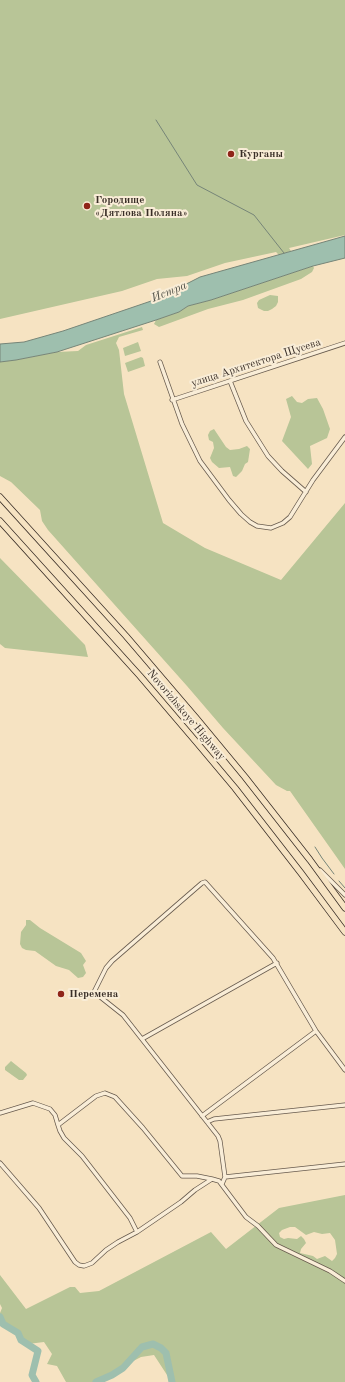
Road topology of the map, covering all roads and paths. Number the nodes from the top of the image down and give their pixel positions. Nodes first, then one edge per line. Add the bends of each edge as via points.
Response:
1 (345, 343) edge
2 (160, 362) dead end
3 (230, 381) junction
4 (172, 400) junction
5 (345, 437) edge
6 (306, 492) junction
7 (0, 497) edge
8 (0, 521) edge
9 (310, 860) junction
10 (345, 895) edge
11 (345, 908) edge
12 (345, 932) edge
13 (277, 963) junction
14 (316, 1031) junction
15 (142, 1039) junction
16 (345, 1070) edge
17 (345, 1105) edge
18 (0, 1113) edge
19 (202, 1116) junction
20 (207, 1122) junction
21 (58, 1125) junction
22 (0, 1163) edge
23 (345, 1164) edge
24 (225, 1177) junction
25 (212, 1179) junction
26 (222, 1184) junction
27 (137, 1232) junction
28 (345, 1281) edge

1 - 3 street, улица Архитектора Щусева
2 - 4 street
3 - 4 street, улица Архитектора Щусева
3 - 6 street via 246,421 268,456
4 - 6 street via 200,461 229,500 250,522 264,528 277,526 290,517
5 - 6 street
7 - 9 highway, Novorizhskoye Highway via 159,674
8 - 12 highway, Novorizhskoye Highway via 194,739 235,788
9 - 10 street
9 - 11 highway, Novorizhskoye Highway
13 - 14 street
13 - 15 street
13 - 15 street via 206,883 202,883 112,961 94,992 123,1015
14 - 16 street
14 - 19 street
15 - 19 street
17 - 20 street via 214,1118
18 - 21 street via 33,1103 50,1109
19 - 20 street
20 - 24 street via 220,1141
21 - 25 street via 96,1096 105,1093 115,1097 182,1176
21 - 27 street via 61,1134 82,1156 130,1218
22 - 27 street via 39,1208 66,1250 79,1265 88,1266 118,1242
23 - 24 street
24 - 26 street
25 - 26 street
25 - 27 street
26 - 28 street via 246,1217 276,1245

